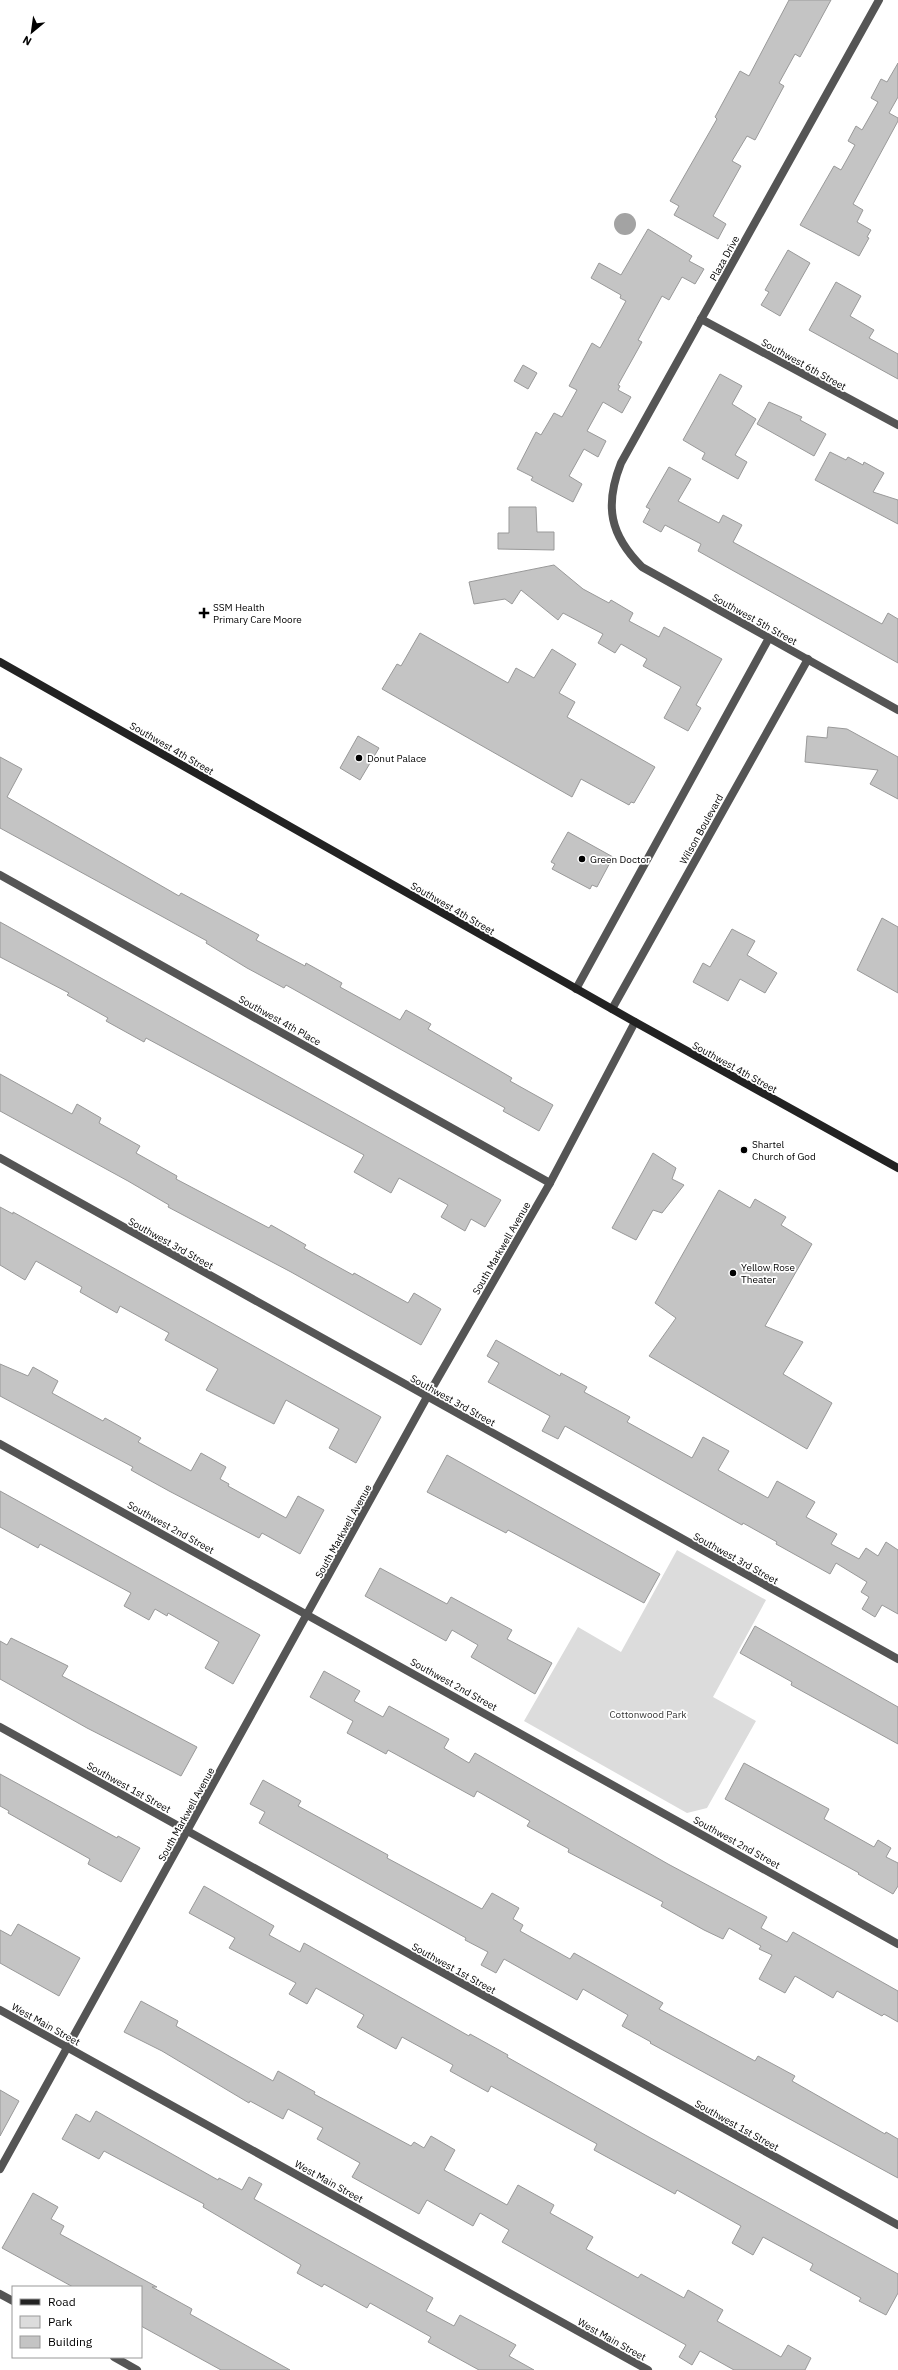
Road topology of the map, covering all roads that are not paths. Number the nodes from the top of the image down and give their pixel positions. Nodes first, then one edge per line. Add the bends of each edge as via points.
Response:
1 (879, 0) edge
2 (701, 319) junction
3 (898, 425) edge
4 (616, 532) joint
5 (769, 638) junction
6 (808, 659) junction
7 (0, 662) edge
8 (898, 710) edge
9 (0, 875) edge
10 (576, 989) junction
11 (612, 1009) junction
12 (635, 1022) junction
13 (0, 1158) edge
14 (898, 1168) edge
15 (550, 1183) junction
16 (427, 1397) junction
17 (0, 1444) edge
18 (309, 1614) junction
19 (898, 1659) edge
20 (0, 1727) edge
21 (188, 1831) junction
22 (898, 1944) edge
23 (0, 2010) edge
24 (67, 2048) junction
25 (0, 2169) edge
26 (898, 2226) edge
27 (0, 2294) edge
28 (12, 2300) edge
29 (116, 2358) edge
30 (137, 2370) edge
31 (648, 2370) edge

1 - 2 street, Plaza Drive
2 - 3 street, Southwest 6th Street
2 - 4 street, Plaza Drive via 613,482 611,501
4 - 5 street, Southwest 5th Street via 630,555 642,567
5 - 6 street, Southwest 5th Street
5 - 10 street
6 - 8 street, Southwest 5th Street
6 - 11 street, Wilson Boulevard
7 - 10 main road, Southwest 4th Street
9 - 15 street, Southwest 4th Place
10 - 11 main road, Southwest 4th Street
11 - 12 main road, Southwest 4th Street
12 - 14 main road, Southwest 4th Street
12 - 15 street, South Markwell Avenue
13 - 16 street, Southwest 3rd Street
15 - 16 street, South Markwell Avenue
16 - 18 street, South Markwell Avenue
16 - 19 street, Southwest 3rd Street
17 - 18 street, Southwest 2nd Street
18 - 21 street, South Markwell Avenue
18 - 22 street, Southwest 2nd Street
20 - 21 street, Southwest 1st Street
21 - 24 street, South Markwell Avenue
21 - 26 street, Southwest 1st Street
23 - 24 street, West Main Street
24 - 25 street, South Markwell Avenue
24 - 31 street, West Main Street
27 - 28 street
29 - 30 street

